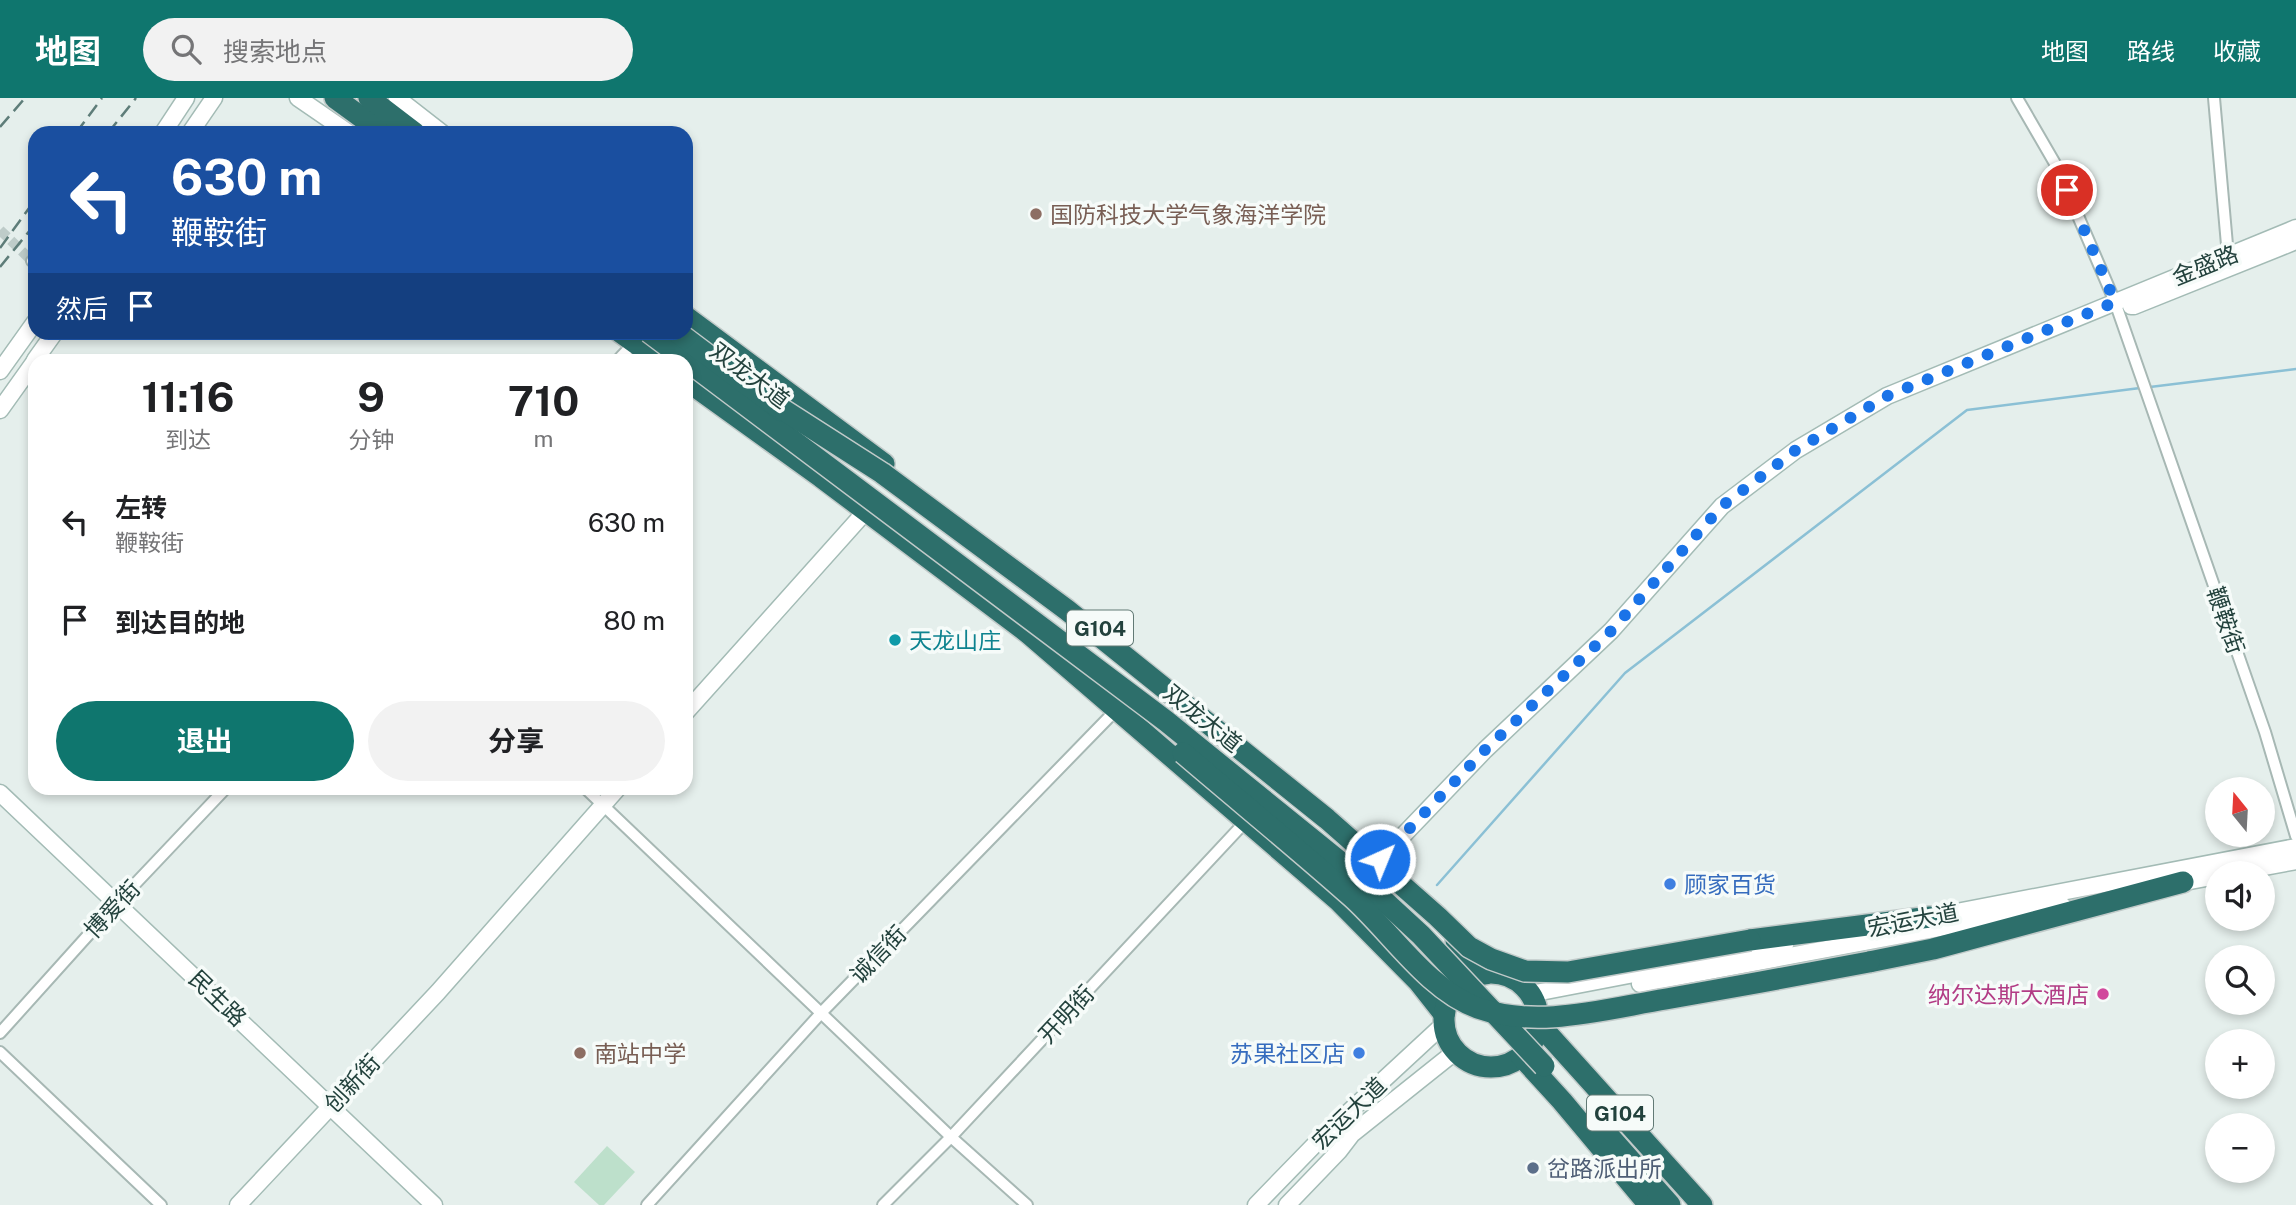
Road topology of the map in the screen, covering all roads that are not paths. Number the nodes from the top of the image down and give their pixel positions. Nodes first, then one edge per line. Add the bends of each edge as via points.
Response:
1 (186, 98) edge
2 (214, 98) edge
3 (298, 98) edge
4 (335, 98) edge
5 (369, 98) edge
6 (397, 98) edge
7 (2017, 98) edge
8 (2214, 98) edge
9 (168, 126) edge
10 (195, 126) edge
11 (339, 126) edge
12 (373, 126) edge
13 (406, 126) edge
14 (434, 126) edge
15 (2296, 228) edge
16 (2296, 241) edge
17 (2228, 256) junction
18 (2115, 302) junction
19 (693, 322) edge
20 (28, 332) edge
21 (638, 340) edge
22 (640, 340) edge
23 (688, 340) edge
24 (653, 354) edge
25 (659, 354) edge
26 (0, 371) edge
27 (28, 371) edge
28 (693, 378) edge
29 (693, 385) edge
30 (771, 402) junction
31 (0, 410) edge
32 (866, 511) junction
33 (1035, 622) junction
34 (693, 704) edge
35 (1116, 710) junction
36 (0, 793) edge
37 (219, 795) edge
38 (592, 795) edge
39 (612, 795) edge
40 (603, 805) junction
41 (1246, 821) junction
42 (2296, 836) edge
43 (2296, 847) edge
44 (1380, 859) junction
45 (2296, 861) edge
46 (2275, 865) edge
47 (2205, 878) edge
48 (2183, 882) junction
49 (1339, 901) junction
50 (117, 903) junction
51 (1930, 917) junction
52 (1485, 974) junction
53 (1534, 1006) junction
54 (822, 1012) junction
55 (1444, 1019) junction
56 (0, 1033) edge
57 (1456, 1051) junction
58 (0, 1052) edge
59 (1521, 1056) junction
60 (330, 1106) junction
61 (951, 1137) junction
62 (162, 1205) edge
63 (239, 1205) edge
64 (434, 1205) edge
65 (647, 1205) edge
66 (883, 1205) edge
67 (1027, 1205) edge
68 (1256, 1205) edge
69 (1287, 1205) edge
70 (1649, 1205) edge
71 (1671, 1205) edge
72 (1683, 1205) edge
73 (1702, 1205) edge

1 - 9 street
2 - 10 street
3 - 11 street
4 - 12 highway
5 - 13 highway
6 - 14 street
7 - 18 street via 2057,167
8 - 17 street
15 - 17 street, 金盛路
16 - 18 street, 金盛路 via 2134,306
17 - 18 street, 金盛路
18 - 42 street, 鞭鞍街 via 2265,732
18 - 44 street, 金盛路 via 1887,396 1796,450 1722,506 1611,631 1485,750
19 - 44 highway, 双龙大道 / G104 via 1042,581
20 - 26 street
21 - 24 highway
22 - 25 highway, 双龙大道 / G104, bridge
23 - 30 highway, 双龙大道 / G104, bridge
27 - 31 street
28 - 33 highway, 双龙大道 / G104, bridge
29 - 32 highway, 双龙大道 / G104
30 - 51 highway, bridge via 881,473 1067,610 1327,820 1469,947 1490,959 1525,971 1568,972 1750,940
30 - 72 highway, 双龙大道 / G104, bridge via 1055,617 1358,860 1446,942
32 - 34 street
32 - 35 highway, 双龙大道 / G104 via 1028,633
33 - 48 highway, bridge via 1354,898 1420,968 1475,1007 1506,1016 1548,1017 1869,962
33 - 71 highway, 双龙大道 / G104, bridge via 1355,874 1421,935
35 - 41 highway, 双龙大道 / G104
35 - 54 street, 诚信街
36 - 50 street, 民生路
37 - 50 street, 博爱街
38 - 40 street
39 - 40 street, 创新街
40 - 54 street
40 - 60 street, 创新街
41 - 49 highway, 双龙大道 / G104
41 - 61 street, 开明街
43 - 51 street, 宏运大道
44 - 49 street, 金盛路
44 - 52 highway, 双龙大道 / G104
45 - 46 street
47 - 48 street, 宏运大道
48 - 53 street, 宏运大道
49 - 55 highway, 双龙大道 / G104 via 1418,981
50 - 56 street, 博爱街
50 - 60 street, 民生路
51 - 53 street, 宏运大道
52 - 53 highway via 1511,978 1523,986
52 - 55 highway via 1458,987
53 - 59 highway via 1535,1035
53 - 73 highway, G104
54 - 61 street
54 - 65 street, 诚信街
55 - 57 highway
55 - 68 street, 宏运大道
57 - 59 highway via 1481,1066 1496,1066
57 - 69 street, 宏运大道 via 1352,1134
58 - 62 street
59 - 70 highway, G104
60 - 63 street, 创新街
60 - 64 street, 民生路
61 - 66 street, 开明街
61 - 67 street

